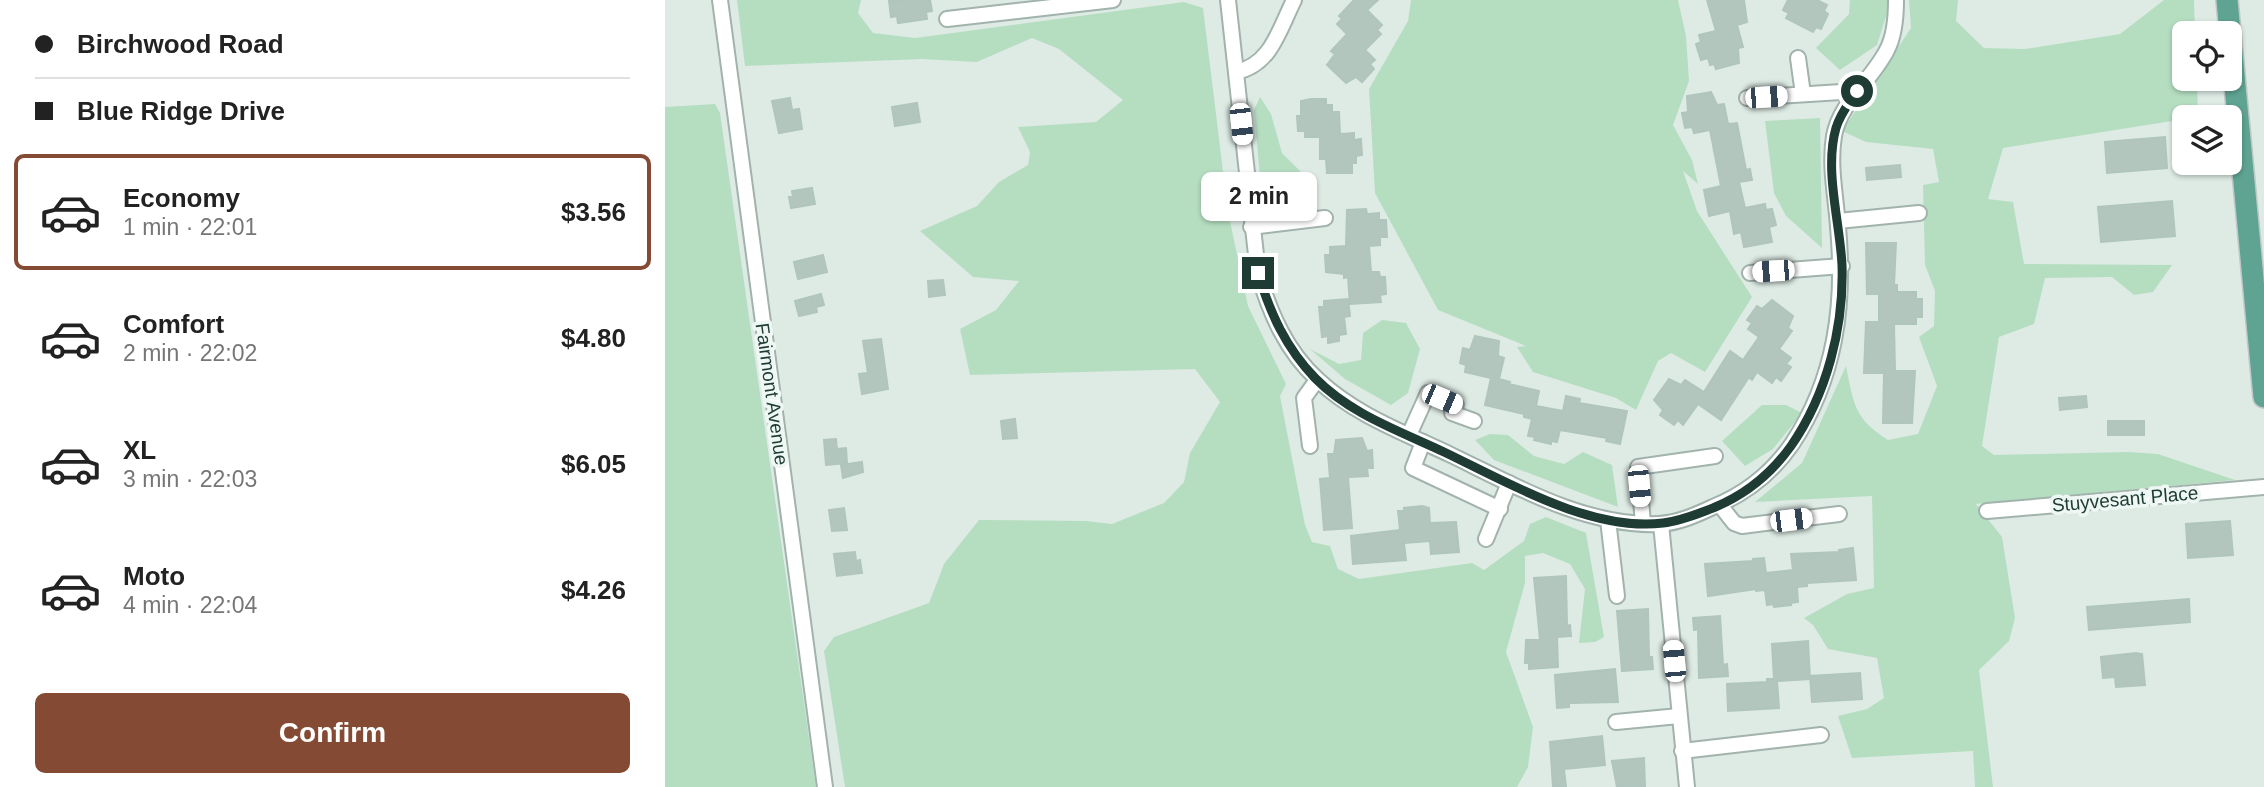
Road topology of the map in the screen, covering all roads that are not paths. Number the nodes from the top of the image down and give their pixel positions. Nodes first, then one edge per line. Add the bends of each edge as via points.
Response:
1 (719, 0) edge
2 (1113, 0) edge
3 (1228, 0) edge
4 (1294, 0) edge
5 (1896, 0) edge
6 (2227, 0) edge
7 (1070, 3) edge
8 (947, 19) dead end
9 (1798, 58) dead end
10 (1236, 72) junction
11 (1857, 91) junction
12 (1803, 94) junction
13 (1747, 98) dead end
14 (1919, 213) dead end
15 (1325, 218) dead end
16 (1838, 221) junction
17 (1251, 227) junction
18 (1842, 266) junction
19 (1751, 273) dead end
20 (1317, 380) junction
21 (2264, 397) edge
22 (1474, 421) dead end
23 (1409, 435) junction
24 (1423, 442) junction
25 (1310, 446) dead end
26 (1715, 456) dead end
27 (1509, 483) junction
28 (2264, 487) edge
29 (1720, 505) junction
30 (1500, 509) junction
31 (1987, 511) dead end
32 (1839, 514) dead end
33 (1608, 520) junction
34 (1643, 523) junction
35 (1661, 524) junction
36 (1486, 539) dead end
37 (1617, 596) dead end
38 (1679, 716) junction
39 (1616, 722) dead end
40 (1821, 735) dead end
41 (1682, 751) junction
42 (825, 787) edge
43 (1687, 787) edge

1 - 42 street, Fairmont Avenue
2 - 7 street
3 - 10 street
4 - 10 street via 1268,53 1251,69
5 - 11 street via 1888,48
6 - 21 main road
7 - 8 street
9 - 12 street
10 - 17 street
11 - 12 street
11 - 16 street via 1834,138
12 - 13 street
14 - 16 street
15 - 17 street
16 - 18 street
17 - 20 street via 1270,314 1292,351
18 - 19 street
18 - 29 street via 1834,350 1810,415 1769,474
20 - 23 street via 1345,402
20 - 25 street via 1304,398
22 - 23 street via 1452,413 1457,405 1428,393
23 - 24 street
24 - 27 street
24 - 30 street via 1413,468
26 - 34 street via 1637,467
27 - 30 street
27 - 33 street
28 - 31 street, Stuyvesant Place
29 - 32 street via 1742,526
29 - 35 street
30 - 36 street
33 - 34 street
33 - 37 street
34 - 35 street
35 - 38 street
38 - 39 street
38 - 41 street
40 - 41 street
41 - 43 street

